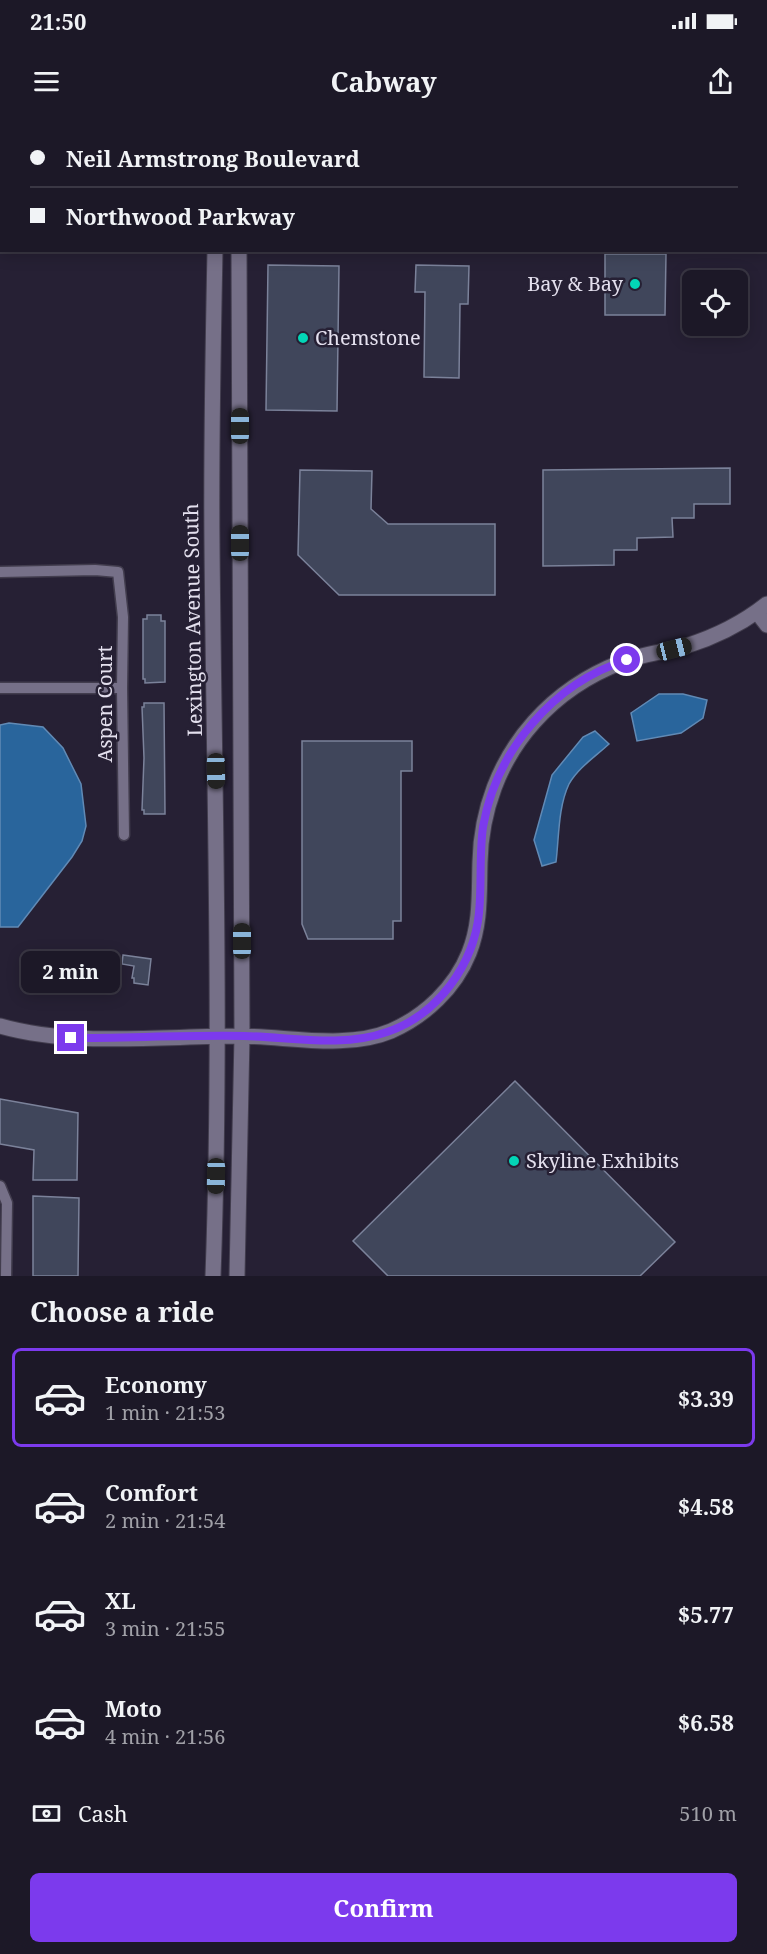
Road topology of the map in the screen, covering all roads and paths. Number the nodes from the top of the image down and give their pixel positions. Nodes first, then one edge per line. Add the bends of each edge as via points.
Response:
1 (215, 252) edge
2 (240, 252) edge
3 (0, 572) edge
4 (762, 608) edge
5 (767, 625) edge
6 (0, 688) edge
7 (122, 688) junction
8 (124, 835) dead end
9 (0, 1026) edge
10 (218, 1036) junction
11 (242, 1036) junction
12 (0, 1186) edge
13 (6, 1276) edge
14 (213, 1276) edge
15 (237, 1276) edge

1 - 10 street, Lexington Avenue South via 212,543
2 - 11 street
3 - 7 street, Aspen Court via 118,572 123,617
4 - 5 street
4 - 11 street via 711,637 606,668 573,686 532,724 506,763 488,807 481,843 479,914 471,947 455,978 427,1009 391,1031 350,1040
6 - 7 street
7 - 8 street, Aspen Court
9 - 10 street via 71,1038
10 - 11 street
10 - 14 street, Lexington Avenue South
11 - 15 street
12 - 13 street via 7,1203

